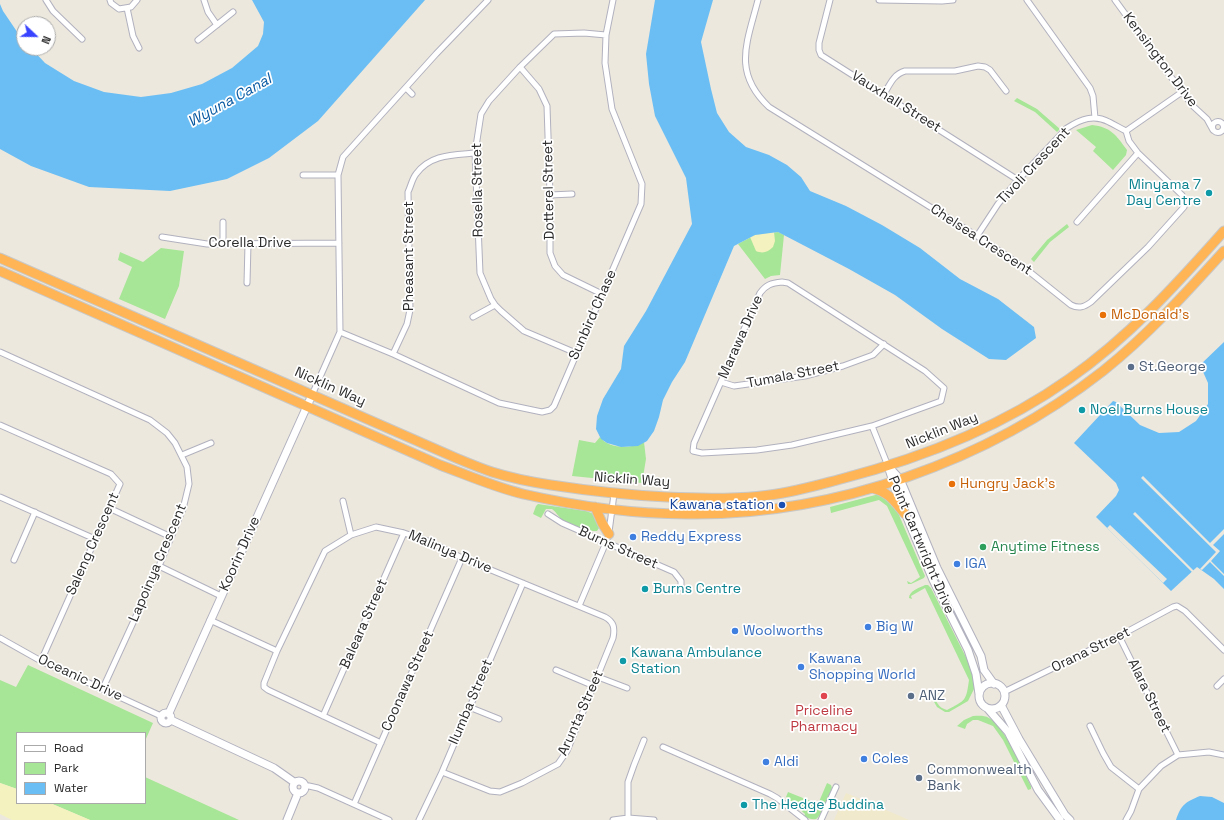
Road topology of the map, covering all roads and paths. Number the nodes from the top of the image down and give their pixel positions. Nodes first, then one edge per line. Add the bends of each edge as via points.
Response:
1 (46, 0) edge
2 (110, 0) edge
3 (137, 0) edge
4 (204, 0) edge
5 (488, 0) edge
6 (613, 0) edge
7 (758, 0) edge
8 (830, 0) edge
9 (879, 0) edge
10 (953, 0) edge
11 (1027, 0) edge
12 (1115, 0) edge
13 (127, 8) junction
14 (233, 12) dead end
15 (217, 25) junction
16 (606, 35) junction
17 (82, 39) dead end
18 (198, 40) dead end
19 (140, 48) dead end
20 (520, 68) junction
21 (406, 88) junction
22 (1006, 92) dead end
23 (1182, 92) junction
24 (412, 94) dead end
25 (884, 94) junction
26 (1094, 118) junction
27 (1206, 119) junction
28 (1223, 121) edge
29 (1215, 122) junction
30 (1224, 129) edge
31 (1126, 131) junction
32 (1215, 132) junction
33 (1224, 137) edge
34 (476, 153) junction
35 (1138, 153) junction
36 (303, 175) dead end
37 (338, 175) junction
38 (1018, 180) junction
39 (550, 194) junction
40 (572, 194) dead end
41 (223, 222) dead end
42 (1077, 222) dead end
43 (1224, 231) edge
44 (162, 236) dead end
45 (977, 236) junction
46 (339, 243) junction
47 (223, 244) junction
48 (248, 244) junction
49 (1224, 250) edge
50 (0, 258) edge
51 (0, 271) edge
52 (246, 283) dead end
53 (602, 294) junction
54 (495, 305) junction
55 (473, 318) dead end
56 (340, 332) junction
57 (884, 344) junction
58 (0, 352) edge
59 (576, 353) junction
60 (393, 354) junction
61 (721, 382) junction
62 (312, 395) junction
63 (307, 407) junction
64 (0, 425) edge
65 (872, 426) junction
66 (211, 443) dead end
67 (182, 455) junction
68 (888, 466) junction
69 (896, 480) junction
70 (872, 488) junction
71 (614, 494) junction
72 (0, 497) edge
73 (343, 500) dead end
74 (109, 508) junction
75 (595, 508) junction
76 (612, 509) junction
77 (35, 512) junction
78 (548, 514) dead end
79 (905, 514) junction
80 (404, 533) junction
81 (351, 534) junction
82 (171, 537) junction
83 (608, 538) junction
84 (95, 539) junction
85 (462, 558) junction
86 (14, 560) dead end
87 (159, 566) junction
88 (522, 583) junction
89 (681, 588) dead end
90 (221, 596) junction
91 (579, 606) junction
92 (210, 620) junction
93 (1119, 636) junction
94 (0, 638) edge
95 (1224, 650) edge
96 (277, 651) junction
97 (41, 661) junction
98 (556, 670) dead end
99 (598, 677) junction
100 (1224, 679) edge
101 (994, 684) junction
102 (594, 686) junction
103 (1218, 686) dead end
104 (103, 688) junction
105 (627, 688) dead end
106 (1004, 692) junction
107 (979, 694) junction
108 (1002, 705) junction
109 (469, 707) junction
110 (988, 709) junction
111 (161, 716) joint
112 (323, 716) junction
113 (170, 717) junction
114 (499, 719) dead end
115 (1090, 726) dead end
116 (644, 740) dead end
117 (381, 743) junction
118 (663, 747) dead end
119 (1178, 755) junction
120 (1224, 755) edge
121 (442, 772) junction
122 (294, 782) junction
123 (305, 786) junction
124 (836, 787) dead end
125 (1139, 789) junction
126 (298, 793) junction
127 (354, 804) junction
128 (628, 818) junction
129 (287, 820) edge
130 (389, 820) edge
131 (419, 820) edge
132 (613, 820) edge
133 (654, 820) edge
134 (805, 820) edge
135 (821, 820) edge
136 (1060, 820) edge
137 (1070, 820) edge
138 (1126, 820) edge

1 - 17 street
2 - 13 street via 111,4 119,9
3 - 13 street
4 - 15 street
5 - 21 street
6 - 16 street, Sunbird Chase
7 - 45 street, Chelsea Crescent via 745,50 745,63 752,87 760,98 769,107
8 - 25 street, Vauxhall Street via 819,43 821,54
9 - 10 street
11 - 26 street via 1090,88
12 - 23 street, Kensington Drive
13 - 19 street via 133,36
14 - 15 street
15 - 18 street
16 - 20 street, Rosella Street via 554,34
16 - 53 street, Sunbird Chase via 605,63 612,109 642,184 642,204
20 - 34 street, Rosella Street via 489,101 481,114
20 - 39 street, Dotterel Street via 539,89 547,106
21 - 24 street
21 - 37 street via 343,157
22 - 25 street via 990,70 978,66 955,71 900,72
23 - 27 street, Kensington Drive
23 - 31 street
25 - 38 street, Vauxhall Street
26 - 31 street via 1108,121
26 - 38 street, Tivoli Crescent via 1077,121 1068,128
27 - 29 street, Kensington Drive
27 - 32 street, Kensington Drive
28 - 29 street
28 - 30 street
29 - 32 street via 1212,126
30 - 32 street
31 - 35 street, Chelsea Crescent via 1129,141
32 - 33 street
34 - 54 street, Rosella Street via 480,273
34 - 60 street, Pheasant Street via 446,155 428,162 415,174 408,192 410,310 407,324
35 - 42 street
35 - 45 street, Chelsea Crescent via 1182,194 1184,207 1148,247 1086,306 1080,308 1071,305 1026,269
36 - 37 street
37 - 46 street
38 - 45 street, Tivoli Crescent
39 - 40 street
39 - 53 street, Dotterel Street via 550,252 555,266 563,275
41 - 47 street
43 - 68 highway, Nicklin Way via 1147,315 1068,380 992,425 928,453
44 - 47 street, Corella Drive via 207,244
46 - 48 street, Corella Drive
46 - 56 street
47 - 48 street, Corella Drive
48 - 52 street
49 - 69 highway, Nicklin Way via 1136,343 1072,393 990,442 932,468
50 - 62 highway, Nicklin Way
51 - 63 highway, Nicklin Way
53 - 59 street, Sunbird Chase
54 - 55 street
54 - 59 street, Rosella Street via 524,331
56 - 60 street, Sunbird Chase
56 - 62 street
57 - 61 street, Tumala Street via 873,355 805,376 734,386
57 - 61 street, Marawa Drive via 788,283 772,283 760,293
57 - 65 street, Marawa Drive via 925,371 944,388 941,401
58 - 67 street, Lapoinya Crescent via 150,420 167,433
59 - 60 street, Sunbird Chase via 554,406 542,412 499,403
61 - 65 street, Marawa Drive via 694,443 693,451 702,453 757,450
62 - 63 main road, Koorin Drive
62 - 71 highway, Nicklin Way via 493,472 525,480
63 - 75 highway, Nicklin Way via 483,481 521,493
63 - 90 main road, Koorin Drive
64 - 74 street, Saleng Crescent via 111,474 120,484
65 - 68 street
66 - 67 street
67 - 82 street, Lapoinya Crescent via 189,484 183,509
68 - 69 main road, Point Cartwright Drive
68 - 71 highway, Nicklin Way via 791,492 760,496 714,499
69 - 70 highway, Nicklin Way
69 - 79 main road, Point Cartwright Drive
69 - 101 main road, Point Cartwright Drive via 981,656 984,670
70 - 76 highway, Nicklin Way via 815,502 763,510 689,514
70 - 79 highway via 888,494
71 - 76 street
72 - 77 street
73 - 81 street
74 - 82 street
74 - 84 street, Saleng Crescent
75 - 76 highway, Nicklin Way
75 - 83 highway
76 - 83 street
77 - 84 street
77 - 86 street
78 - 83 street, Burns Street via 562,523
79 - 107 main road, Point Cartwright Drive via 933,580 968,650
80 - 81 street, Malinya Drive via 376,527
80 - 85 street, Malinya Drive via 431,542
80 - 112 street, Baleara Street
81 - 96 street, Malinya Drive via 325,552
82 - 87 street, Lapoinya Crescent
83 - 89 street, Burns Street via 674,572 681,581
83 - 91 street
84 - 97 street, Saleng Crescent
85 - 88 street, Malinya Drive
85 - 117 street, Coonawa Street
87 - 90 street
87 - 104 street, Lapoinya Crescent
88 - 91 street, Malinya Drive
88 - 109 street, Ilumba Street
90 - 92 main road, Koorin Drive
91 - 99 street, Arunta Street via 611,620 613,625 613,638
92 - 96 street
92 - 113 main road, Koorin Drive
93 - 95 street, Orana Street via 1177,606
93 - 106 street, Orana Street
93 - 119 street, Alara Street
94 - 97 street, Oceanic Drive
96 - 112 street, Malinya Drive via 264,687
97 - 104 street, Oceanic Drive
98 - 102 street
99 - 102 street, Arunta Street
99 - 105 street
100 - 103 street
101 - 106 main road
101 - 107 main road via 984,686
102 - 121 street, Arunta Street via 567,751 558,764 548,770 500,792 490,791
104 - 111 street, Oceanic Drive
106 - 108 main road
107 - 110 main road via 980,703
108 - 110 main road
108 - 137 main road via 1018,739
109 - 114 street
109 - 121 street, Ilumba Street
110 - 136 main road via 1008,732 1038,790
111 - 113 main road via 165,723
112 - 117 street
113 - 122 main road via 274,768
115 - 125 street via 1111,767
116 - 128 street via 628,782
117 - 127 street, Coonawa Street
118 - 134 street via 770,794
119 - 120 street via 1208,752
119 - 125 street via 1162,766
121 - 131 street, Ilumba Street
122 - 123 main road via 300,780
122 - 126 main road via 294,791
123 - 126 main road via 303,791
123 - 127 street via 318,788
124 - 135 street
125 - 138 street
126 - 129 main road
127 - 130 street
128 - 132 street
128 - 133 street

